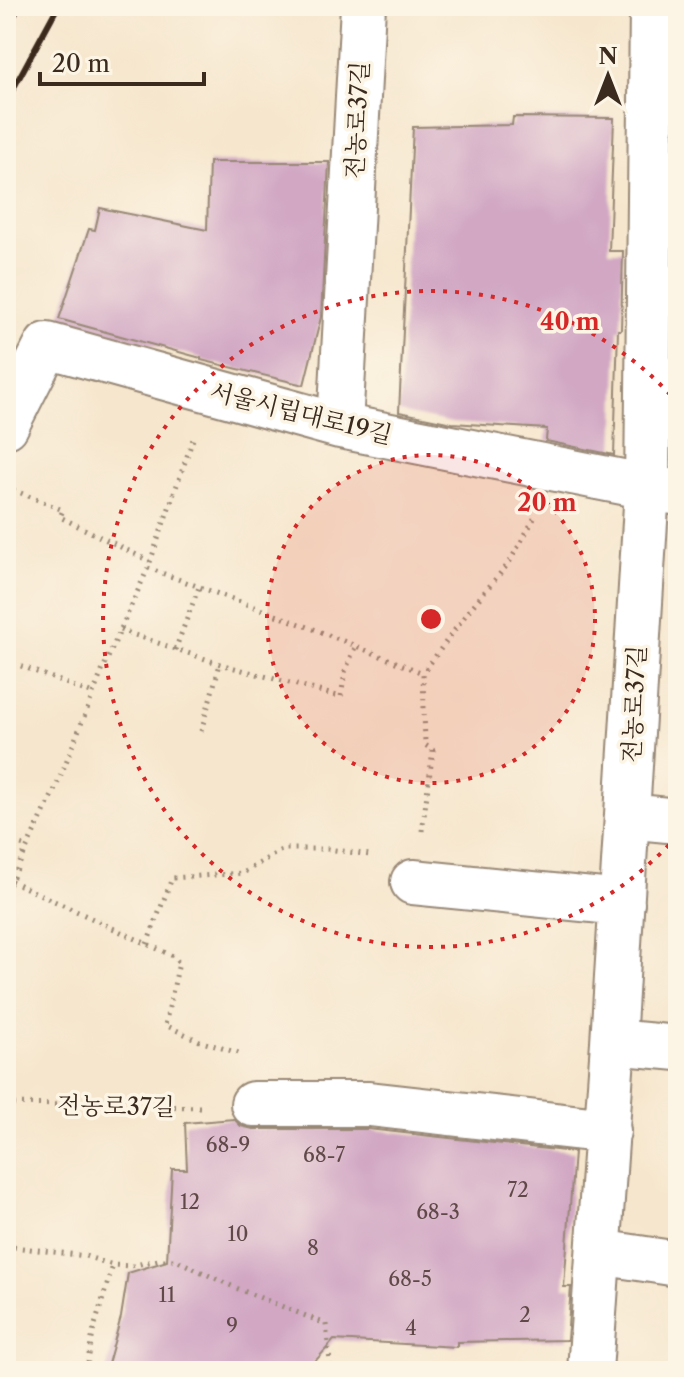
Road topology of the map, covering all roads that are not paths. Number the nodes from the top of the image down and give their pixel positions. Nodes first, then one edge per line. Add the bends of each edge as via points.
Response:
1 (363, 6) edge
2 (652, 6) edge
3 (665, 60) edge
4 (663, 278) edge
5 (6, 426) edge
6 (340, 426) junction
7 (662, 491) edge
8 (627, 816) junction
9 (678, 821) edge
10 (413, 882) dead end
11 (622, 903) junction
12 (613, 1042) junction
13 (678, 1048) edge
14 (253, 1104) road end
15 (608, 1131) junction
16 (599, 1252) junction
17 (678, 1264) edge
18 (590, 1371) edge

1 - 6 street, 전농로37길
2 - 3 street, 전농로37길
3 - 4 street, 전농로37길
4 - 7 street, 전농로37길
5 - 6 street, 서울시립대로19길 via 47,345
6 - 7 street, 서울시립대로19길
7 - 8 street, 전농로37길
8 - 9 street
8 - 11 street, 전농로37길
10 - 11 street
11 - 12 street, 전농로37길
12 - 13 street
12 - 15 street, 전농로37길
14 - 15 street via 369,1104
15 - 16 street, 전농로37길
16 - 17 street
16 - 18 street, 전농로37길

